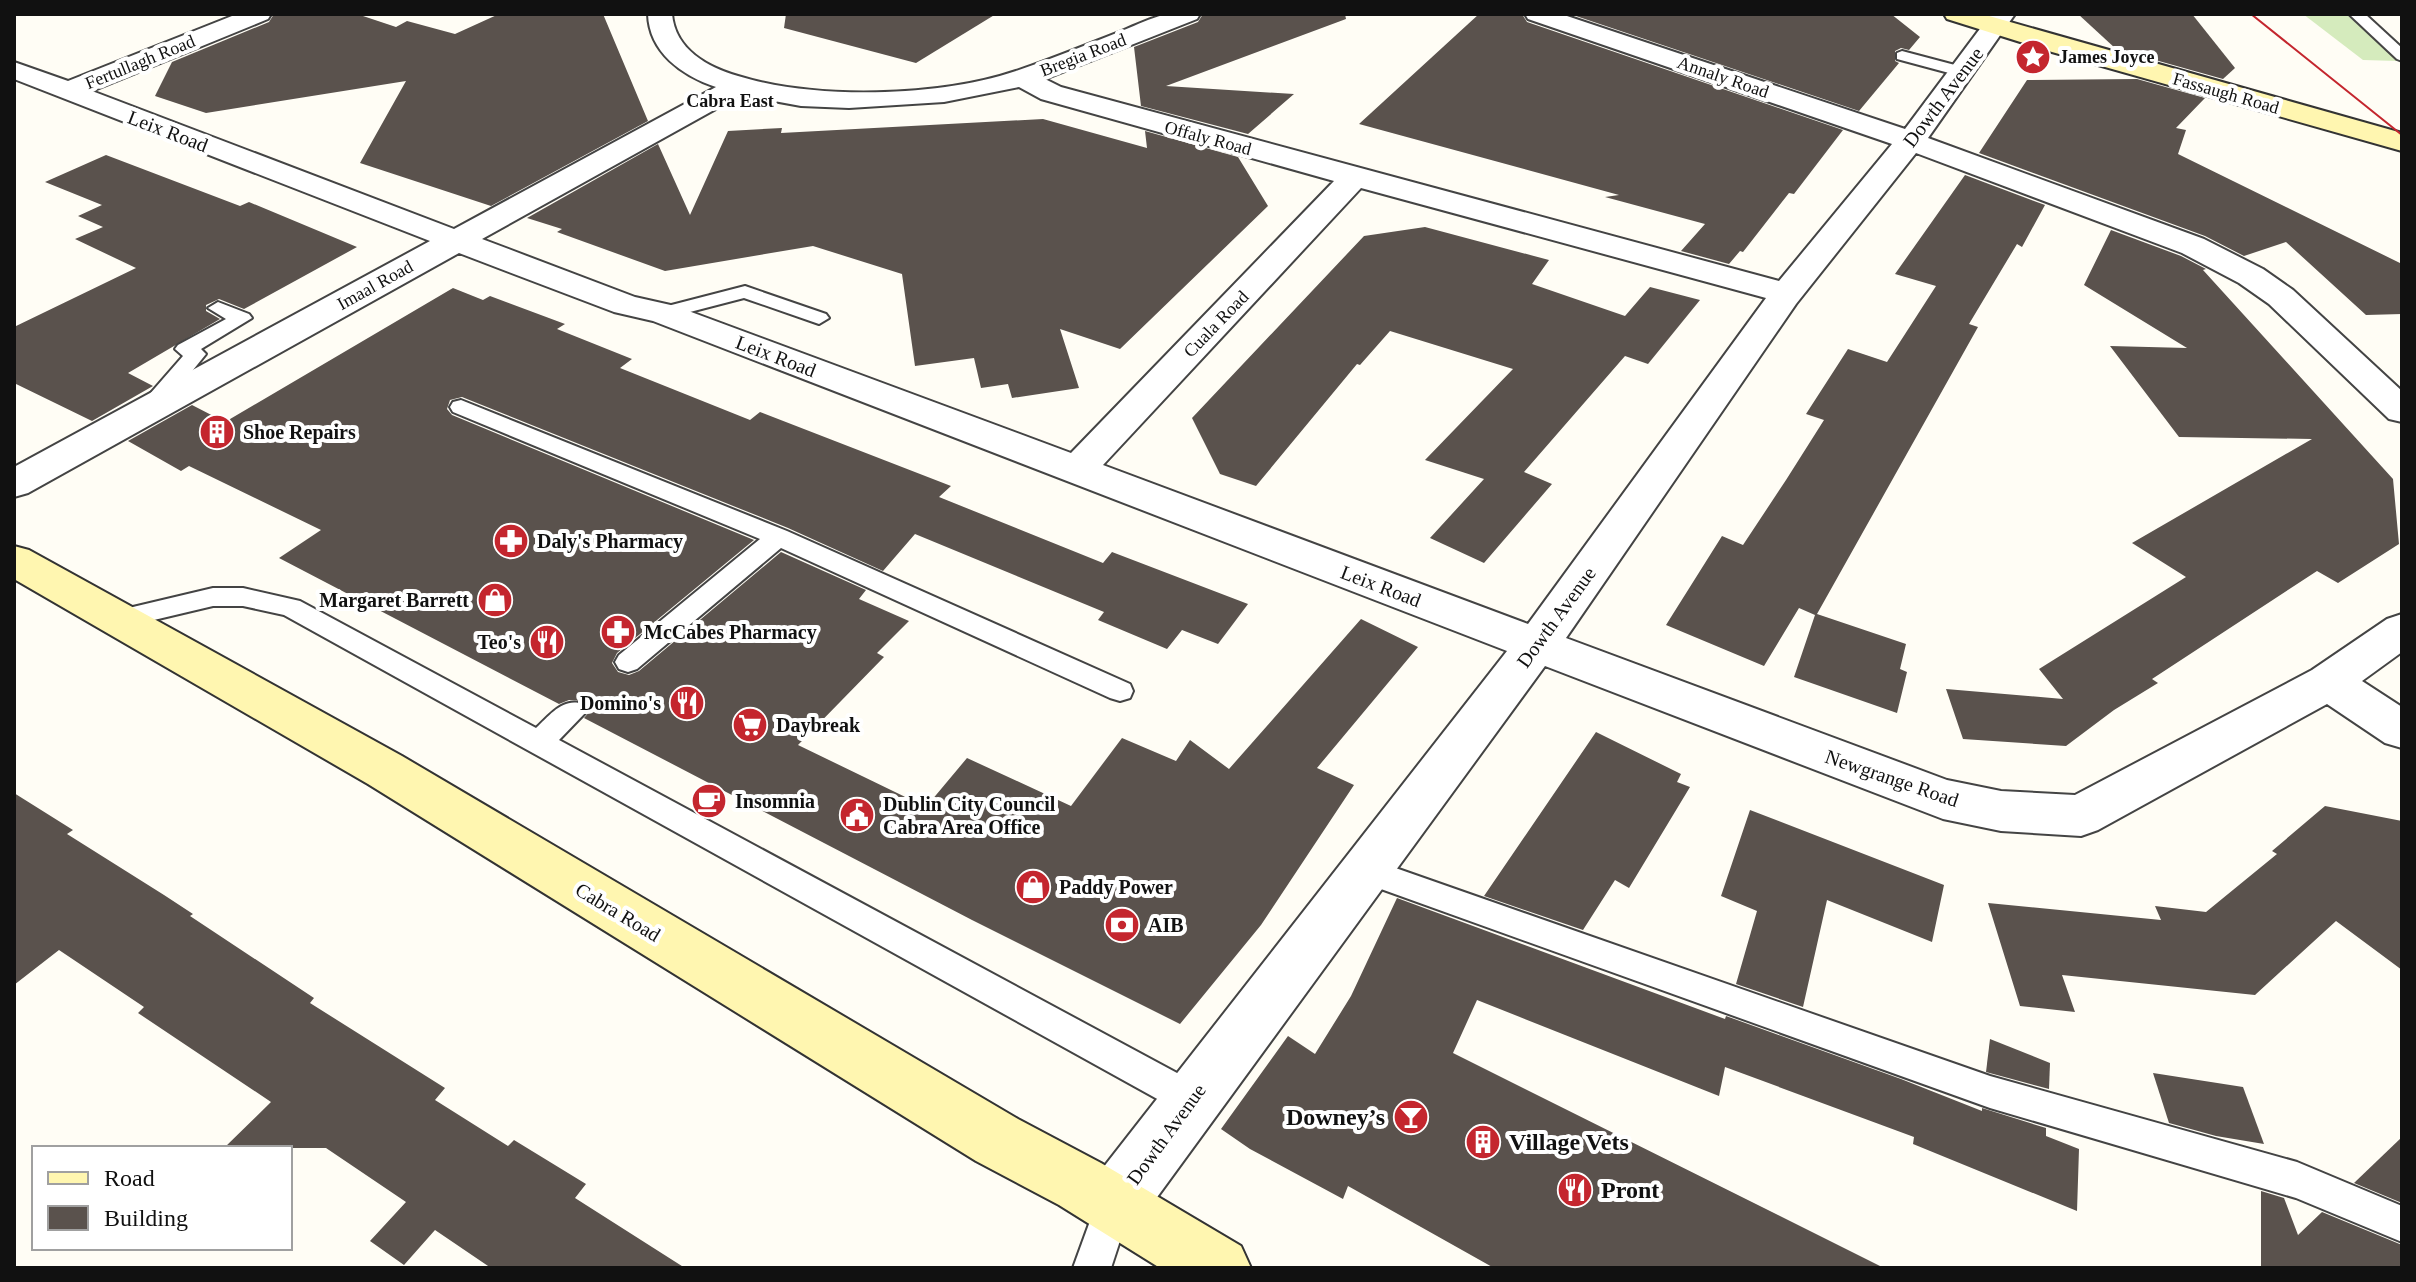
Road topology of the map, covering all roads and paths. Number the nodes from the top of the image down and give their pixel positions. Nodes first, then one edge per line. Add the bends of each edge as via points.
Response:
1 (259, 14) edge
2 (660, 14) edge
3 (1188, 14) edge
4 (1537, 14) edge
5 (1956, 14) edge
6 (2356, 14) edge
7 (1999, 20) edge
8 (1902, 56) dead end
9 (2402, 56) edge
10 (14, 70) edge
11 (1964, 72) junction
12 (1023, 78) junction
13 (735, 87) junction
14 (65, 92) junction
15 (1909, 142) junction
16 (2402, 142) edge
17 (1354, 178) junction
18 (456, 240) junction
19 (1787, 293) junction
20 (218, 308) dead end
21 (663, 313) junction
22 (819, 318) dead end
23 (461, 407) dead end
24 (148, 410) junction
25 (2402, 411) edge
26 (1077, 470) junction
27 (14, 484) edge
28 (778, 537) junction
29 (14, 560) edge
30 (116, 620) junction
31 (2402, 630) edge
32 (1536, 645) junction
33 (628, 662) dead end
34 (2328, 682) junction
35 (1120, 691) dead end
36 (573, 711) dead end
37 (2402, 730) edge
38 (539, 742) junction
39 (1367, 871) junction
40 (1191, 1099) junction
41 (1114, 1204) junction
42 (2402, 1224) edge
43 (1092, 1268) edge
44 (1219, 1268) edge

1 - 14 street, Fertullagh Road
2 - 13 street via 662,35 673,50 700,71
3 - 12 street, Bregia Road
4 - 15 street, Annaly Road
5 - 7 main road, Fassaugh Road
6 - 9 lane
7 - 11 street, Dowth Avenue
7 - 16 main road, Fassaugh Road
8 - 11 lane
10 - 14 street, Leix Road
11 - 15 street, Dowth Avenue
12 - 13 street via 956,93 898,97 803,97
12 - 17 street, Offaly Road via 1051,93
13 - 18 street, Imaal Road
14 - 18 street, Leix Road
15 - 19 street, Dowth Avenue
15 - 25 street via 2179,241 2251,276 2281,297
17 - 19 street, Offaly Road
17 - 26 street, Cuala Road
18 - 21 street, Leix Road via 626,305
18 - 24 street, Imaal Road
19 - 32 street, Dowth Avenue
20 - 24 lane via 242,318 185,349 196,354
21 - 22 lane via 745,292
21 - 26 street, Leix Road
23 - 28 lane
24 - 27 street, Imaal Road
26 - 32 street, Leix Road
28 - 33 lane
28 - 35 lane
29 - 30 main road, Cabra Road
30 - 38 lane via 213,597 291,607
30 - 41 main road, Cabra Road via 385,770 997,1140
31 - 34 street, Newgrange Road
32 - 34 street, Newgrange Road via 1943,799 2001,811 2081,816
32 - 39 street, Dowth Avenue
34 - 37 street
36 - 38 lane
38 - 40 lane
39 - 40 street, Dowth Avenue
39 - 42 lane via 1990,1092 2297,1180
40 - 41 street, Dowth Avenue
41 - 43 lane
41 - 44 main road, Cabra Road

